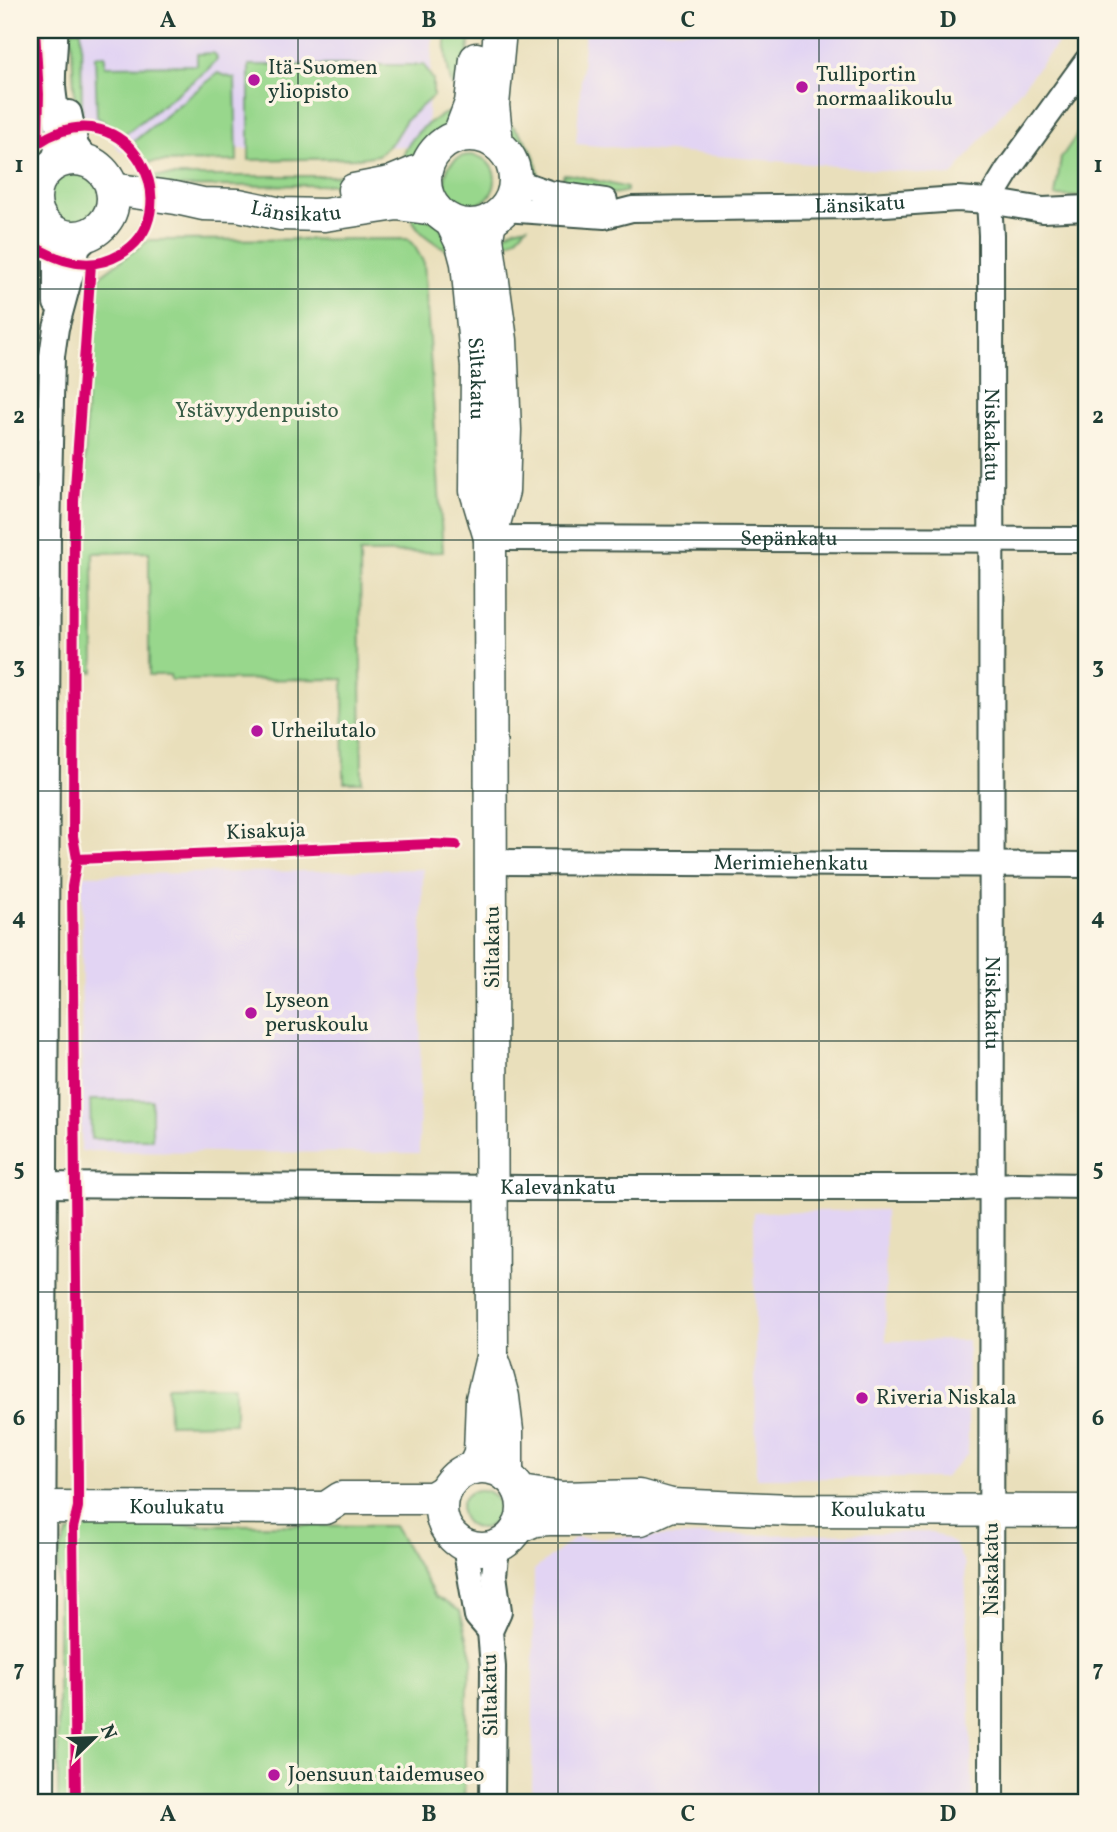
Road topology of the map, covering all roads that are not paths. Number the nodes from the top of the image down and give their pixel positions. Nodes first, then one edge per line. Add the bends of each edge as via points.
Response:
1 (480, 30) edge
2 (500, 30) edge
3 (55, 35) edge
4 (1087, 61) edge
5 (458, 137) junction
6 (497, 144) junction
7 (87, 161) junction
8 (426, 168) junction
9 (40, 175) edge
10 (989, 201) junction
11 (503, 203) junction
12 (238, 205) junction
13 (1087, 208) edge
14 (104, 213) junction
15 (443, 215) junction
16 (40, 219) edge
17 (56, 328) junction
18 (39, 535) edge
19 (491, 538) junction
20 (1087, 540) edge
21 (991, 541) junction
22 (38, 857) edge
23 (492, 862) junction
24 (991, 865) junction
25 (1087, 865) edge
26 (37, 1185) edge
27 (1087, 1186) edge
28 (492, 1187) junction
29 (993, 1187) junction
30 (492, 1356) junction
31 (473, 1468) junction
32 (513, 1484) junction
33 (444, 1491) junction
34 (671, 1505) junction
35 (36, 1507) edge
36 (326, 1508) junction
37 (992, 1511) junction
38 (1087, 1511) edge
39 (455, 1536) junction
40 (507, 1537) junction
41 (490, 1631) junction
42 (42, 1802) edge
43 (492, 1802) edge
44 (991, 1802) edge

1 - 5 main road via 471,103
2 - 6 main road via 493,105
3 - 7 street via 76,146
3 - 9 street via 53,85 60,142 57,155
4 - 10 street
5 - 6 main road via 471,135
5 - 8 main road via 444,143
6 - 11 main road via 513,167
7 - 9 main road via 68,159
7 - 14 main road via 104,172
8 - 12 main road, Länsikatu via 369,188
8 - 15 main road via 428,196
9 - 16 main road via 36,196
10 - 11 street, Länsikatu via 632,209 549,193
10 - 13 street, Länsikatu via 1043,210
10 - 21 street, Niskakatu
11 - 15 main road via 477,225 464,225
11 - 19 main road, Siltakatu via 487,238 501,340 505,430 503,491
12 - 14 main road, Länsikatu
12 - 15 main road, Länsikatu via 281,214 324,215 397,204
14 - 16 main road via 72,236
14 - 17 street via 78,247
15 - 19 main road, Siltakatu via 462,244 467,263 477,367 477,491
16 - 17 street via 55,258
17 - 18 street
18 - 22 street
19 - 21 street, Sepänkatu
19 - 23 main road, Siltakatu
20 - 21 street, Sepänkatu
21 - 24 street, Niskakatu
22 - 26 street
23 - 24 street, Merimiehenkatu
23 - 28 main road, Siltakatu
24 - 25 street, Merimiehenkatu
24 - 29 street, Niskakatu
26 - 28 street, Kalevankatu
26 - 35 street
27 - 29 street, Kalevankatu
28 - 29 street, Kalevankatu
28 - 30 main road, Siltakatu
29 - 37 street, Niskakatu
30 - 31 main road, Siltakatu via 482,1399 480,1452
30 - 32 main road, Siltakatu via 503,1397
31 - 32 main road via 490,1468
31 - 33 main road
32 - 34 main road, Koulukatu via 562,1498 639,1496
32 - 40 main road via 523,1504
33 - 36 main road, Koulukatu via 432,1498 341,1499
33 - 39 main road via 440,1509
34 - 37 main road, Koulukatu
34 - 40 main road, Koulukatu via 641,1519 535,1520
35 - 36 main road, Koulukatu
35 - 42 street
36 - 39 main road, Koulukatu via 338,1518 417,1520
37 - 38 main road, Koulukatu
37 - 44 street, Niskakatu
39 - 40 main road via 475,1549
39 - 41 street, Siltakatu via 477,1616
40 - 41 street, Siltakatu via 494,1575 499,1611
41 - 43 street, Siltakatu

